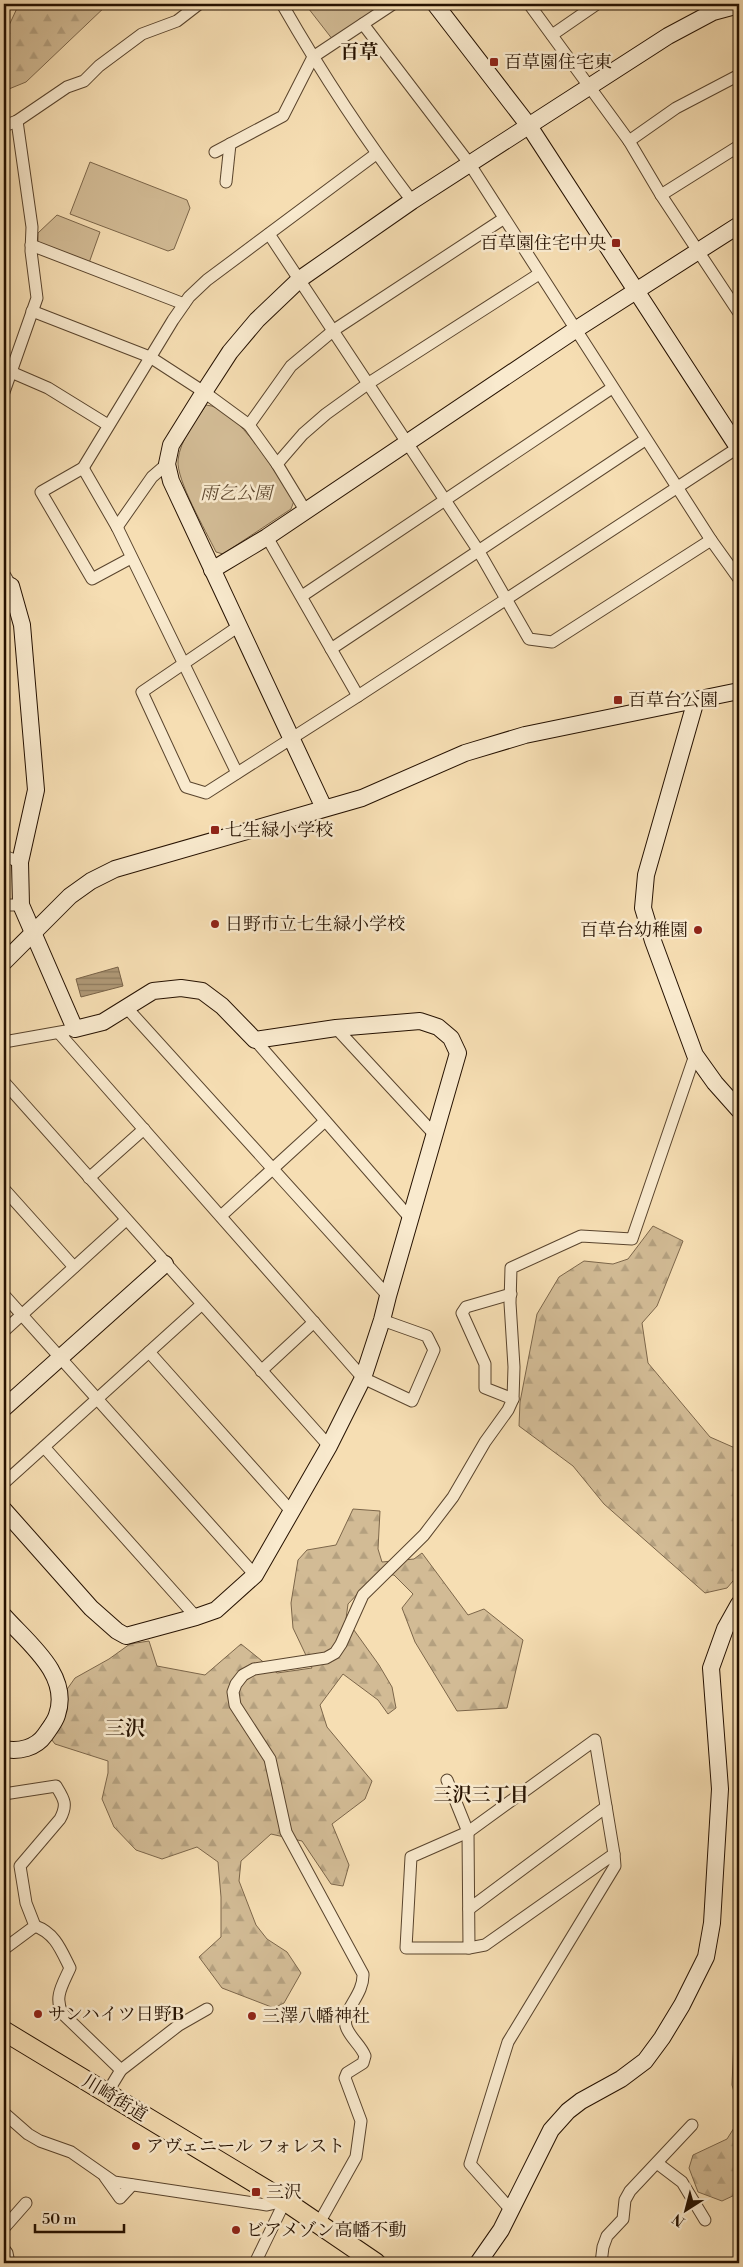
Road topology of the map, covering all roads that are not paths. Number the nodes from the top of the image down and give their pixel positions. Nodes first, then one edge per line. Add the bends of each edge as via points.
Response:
1 (199, 4) edge
2 (282, 4) edge
3 (393, 4) edge
4 (435, 4) edge
5 (529, 4) edge
6 (597, 4) edge
7 (739, 4) edge
8 (711, 8) edge
9 (363, 24) junction
10 (552, 35) junction
11 (313, 57) junction
12 (739, 75) edge
13 (589, 85) junction
14 (17, 121) junction
15 (4, 126) edge
16 (529, 126) junction
17 (629, 141) junction
18 (230, 144) junction
19 (739, 146) edge
20 (215, 152) dead end
21 (376, 154) junction
22 (469, 163) junction
23 (226, 182) dead end
24 (661, 195) junction
25 (412, 201) junction
26 (503, 219) junction
27 (739, 225) edge
28 (269, 234) junction
29 (31, 245) junction
30 (698, 252) junction
31 (539, 274) junction
32 (300, 279) junction
33 (638, 292) junction
34 (184, 304) junction
35 (738, 309) edge
36 (32, 311) junction
37 (334, 330) junction
38 (575, 330) junction
39 (150, 357) junction
40 (11, 372) junction
41 (369, 383) junction
42 (612, 388) junction
43 (4, 392) edge
44 (204, 392) junction
45 (108, 425) junction
46 (249, 425) junction
47 (645, 440) junction
48 (408, 442) junction
49 (739, 448) edge
50 (167, 464) junction
51 (277, 464) junction
52 (83, 468) junction
53 (677, 486) junction
54 (446, 501) junction
55 (305, 510) junction
56 (117, 527) junction
57 (267, 537) junction
58 (711, 540) junction
59 (478, 550) junction
60 (131, 558) junction
61 (212, 570) junction
62 (739, 579) edge
63 (8, 580) edge
64 (302, 596) junction
65 (506, 599) junction
66 (239, 626) junction
67 (331, 649) junction
68 (184, 663) junction
69 (739, 691) edge
70 (358, 696) junction
71 (696, 700) junction
72 (291, 739) junction
73 (237, 773) junction
74 (324, 808) junction
75 (4, 856) edge
76 (20, 862) junction
77 (4, 905) edge
78 (22, 905) junction
79 (35, 933) junction
80 (4, 962) edge
81 (126, 1007) junction
82 (336, 1028) junction
83 (76, 1029) junction
84 (59, 1033) junction
85 (255, 1040) junction
86 (4, 1042) edge
87 (696, 1055) junction
88 (4, 1082) edge
89 (739, 1110) edge
90 (325, 1121) junction
91 (144, 1129) junction
92 (435, 1135) junction
93 (273, 1169) junction
94 (89, 1178) junction
95 (4, 1189) edge
96 (221, 1216) junction
97 (410, 1218) junction
98 (126, 1220) junction
99 (165, 1264) junction
100 (74, 1267) junction
101 (511, 1294) junction
102 (4, 1295) edge
103 (388, 1296) junction
104 (201, 1305) junction
105 (21, 1315) junction
106 (382, 1320) junction
107 (314, 1322) junction
108 (4, 1331) edge
109 (149, 1352) junction
110 (60, 1359) junction
111 (261, 1371) junction
112 (363, 1378) junction
113 (513, 1399) junction
114 (96, 1400) junction
115 (4, 1408) edge
116 (329, 1446) junction
117 (44, 1447) junction
118 (4, 1483) edge
119 (4, 1510) edge
120 (291, 1511) junction
121 (255, 1575) junction
122 (739, 1604) edge
123 (4, 1616) edge
124 (196, 1618) junction
125 (4, 1749) edge
126 (447, 1780) dead end
127 (4, 1794) edge
128 (606, 1807) junction
129 (468, 1832) junction
130 (614, 1854) junction
131 (468, 1909) junction
132 (35, 1926) junction
133 (469, 1948) junction
134 (4, 1949) edge
135 (207, 2008) dead end
136 (4, 2032) edge
137 (121, 2070) junction
138 (107, 2093) junction
139 (4, 2113) edge
140 (692, 2125) dead end
141 (657, 2163) junction
142 (285, 2201) junction
143 (26, 2203) dead end
144 (512, 2210) junction
145 (705, 2220) dead end
146 (319, 2223) junction
147 (4, 2228) edge
148 (4, 2250) edge
149 (9, 2263) edge
150 (254, 2263) edge
151 (376, 2263) edge
152 (478, 2263) edge
153 (601, 2263) edge

1 - 14 street via 177,21 142,34 84,81 67,87
2 - 11 street
3 - 9 street
4 - 16 street
5 - 10 street
6 - 10 street
7 - 8 street
8 - 13 street
9 - 11 street
9 - 22 street
10 - 13 street
11 - 18 street via 283,116
11 - 21 street
12 - 17 street via 676,108
13 - 16 street
13 - 17 street
14 - 15 street
14 - 29 street via 32,227
16 - 22 street
16 - 33 street
17 - 24 street
18 - 20 street
18 - 23 street
19 - 24 street
21 - 25 street
21 - 28 street
22 - 25 street
22 - 26 street
24 - 30 street
25 - 32 street
26 - 31 street
26 - 37 street
27 - 30 street
28 - 32 street
28 - 34 street via 207,280
29 - 34 street
29 - 36 street via 37,298
30 - 33 street
30 - 35 street
31 - 38 street
31 - 41 street
32 - 37 street
32 - 44 street via 235,345
33 - 38 street
33 - 49 street
34 - 39 street
36 - 39 street
36 - 40 street
37 - 41 street
37 - 46 street via 291,366
38 - 42 street
38 - 48 street
39 - 44 street
39 - 45 street
40 - 43 street
40 - 45 street via 48,388
41 - 48 street
41 - 51 street via 308,429
42 - 47 street
42 - 54 street
44 - 46 street
44 - 50 street via 172,445
45 - 52 street
46 - 51 street
47 - 53 street
47 - 59 street
48 - 54 street
48 - 55 street
49 - 53 street
50 - 56 street via 152,477
50 - 61 street via 171,481
51 - 55 street
52 - 56 street
52 - 60 street via 40,492 92,579
53 - 58 street
53 - 65 street
54 - 59 street
54 - 64 street
55 - 57 street
56 - 60 street
57 - 61 street
57 - 64 street
58 - 62 street
58 - 65 street via 552,642 529,639
59 - 65 street
59 - 67 street
60 - 68 street
61 - 66 street
63 - 76 street via 22,625 36,790
64 - 67 street
65 - 70 street
66 - 68 street
66 - 72 street
67 - 70 street
68 - 73 street
68 - 73 street via 142,692 186,787 206,793
69 - 71 street
70 - 72 street
71 - 74 street via 526,735 465,753 362,798
71 - 87 street via 646,875 643,908 652,941
72 - 73 street
72 - 74 street
74 - 79 street via 115,869 70,896
75 - 76 street
76 - 78 street
77 - 78 street
78 - 79 street
79 - 80 street
79 - 83 street
81 - 83 street via 103,1022
81 - 85 street via 153,991 180,988 202,991 222,1006
81 - 93 street
82 - 85 street
82 - 92 street
82 - 92 street via 420,1021 438,1027 451,1038 458,1053
83 - 84 street
84 - 86 street
84 - 91 street
85 - 90 street
87 - 89 street via 714,1083
87 - 101 street via 632,1239 581,1236 511,1268
88 - 94 street
90 - 93 street
90 - 97 street
91 - 94 street
91 - 96 street
92 - 97 street
93 - 96 street
93 - 103 street
94 - 98 street
95 - 100 street
96 - 107 street
97 - 103 street
98 - 99 street
98 - 100 street
99 - 104 street
99 - 110 street
100 - 105 street
101 - 113 street
101 - 113 street via 466,1307 462,1313 485,1364 485,1388
102 - 105 street
103 - 106 street
104 - 109 street
104 - 111 street
105 - 108 street
105 - 110 street
106 - 112 street
106 - 112 street via 427,1336 434,1350 412,1401
107 - 111 street
107 - 112 street
109 - 114 street
109 - 120 street
110 - 114 street
110 - 115 street
111 - 116 street
112 - 116 street
113 - 146 street via 436,1520 363,1595 335,1653 326,1658 254,1669 243,1675 233,1692 238,1712 270,1759 286,1832 363,1974 361,1991 347,2012 345,2023 365,2056 363,2063 347,2073 345,2078 360,2121 356,2157
114 - 117 street
114 - 121 street
116 - 120 street
117 - 118 street
117 - 124 street
119 - 124 street via 91,1608 117,1631 126,1636
120 - 121 street
121 - 124 street via 216,1610
122 - 144 street via 725,1629 711,1668 720,1789 712,1923 706,1957 682,2005 645,2061 621,2079 581,2100 551,2130
123 - 125 street via 55,1676 60,1690 57,1717 42,1739 21,1750
126 - 129 street
127 - 132 street via 56,1786 66,1801 60,1819 20,1866 26,1903
128 - 129 street via 595,1740
128 - 130 street
128 - 131 street
129 - 131 street
129 - 133 street via 411,1857 406,1948
130 - 133 street via 485,1945
130 - 144 street via 615,1866 508,2042 470,2164
131 - 133 street
132 - 134 street
132 - 137 street via 55,1940 70,1968 57,2005
135 - 137 street via 179,2025
136 - 138 main road, 川崎街道
137 - 138 street
138 - 142 main road, 川崎街道
139 - 142 street via 28,2134 71,2152 114,2182 267,2205
140 - 141 street
141 - 145 street via 682,2182
141 - 153 street via 630,2191 625,2200 623,2219 607,2236 602,2247
142 - 146 main road, 川崎街道
142 - 150 street
143 - 147 street
144 - 152 street via 491,2248
146 - 151 main road, 川崎街道
148 - 149 street

